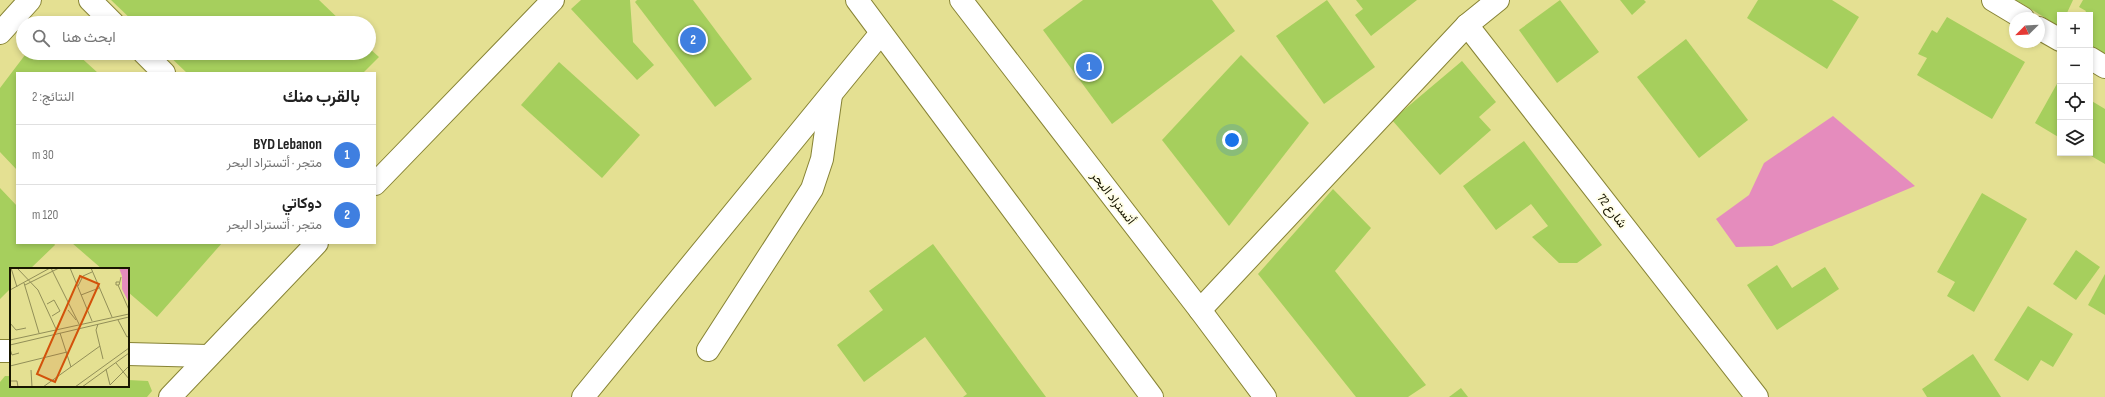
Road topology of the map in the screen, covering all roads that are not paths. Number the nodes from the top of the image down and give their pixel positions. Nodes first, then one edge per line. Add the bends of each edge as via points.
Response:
1 (30, 0) edge
2 (90, 0) edge
3 (553, 0) edge
4 (856, 0) edge
5 (961, 0) edge
6 (1498, 0) edge
7 (1993, 0) edge
8 (2013, 12) edge
9 (106, 16) edge
10 (1467, 25) junction
11 (2045, 31) edge
12 (0, 32) edge
13 (881, 33) junction
14 (2057, 38) edge
15 (151, 60) edge
16 (2093, 60) edge
17 (2105, 68) edge
18 (163, 72) edge
19 (832, 95) junction
20 (376, 183) edge
21 (316, 244) edge
22 (1200, 310) junction
23 (708, 350) dead end
24 (129, 354) edge
25 (208, 356) junction
26 (170, 397) edge
27 (583, 397) edge
28 (1152, 397) edge
29 (1264, 397) edge
30 (1757, 397) edge

1 - 12 main road
2 - 9 main road
3 - 20 main road
4 - 13 main road
5 - 22 main road, أتستراد البحر
6 - 10 main road
7 - 8 main road
10 - 22 main road
10 - 30 main road, شارع 72
11 - 14 main road
13 - 19 main road
13 - 28 main road
15 - 18 main road
16 - 17 main road
19 - 23 main road via 822,160 812,188
19 - 27 main road
21 - 25 main road
22 - 29 main road, أتستراد البحر
24 - 25 main road
25 - 26 main road

